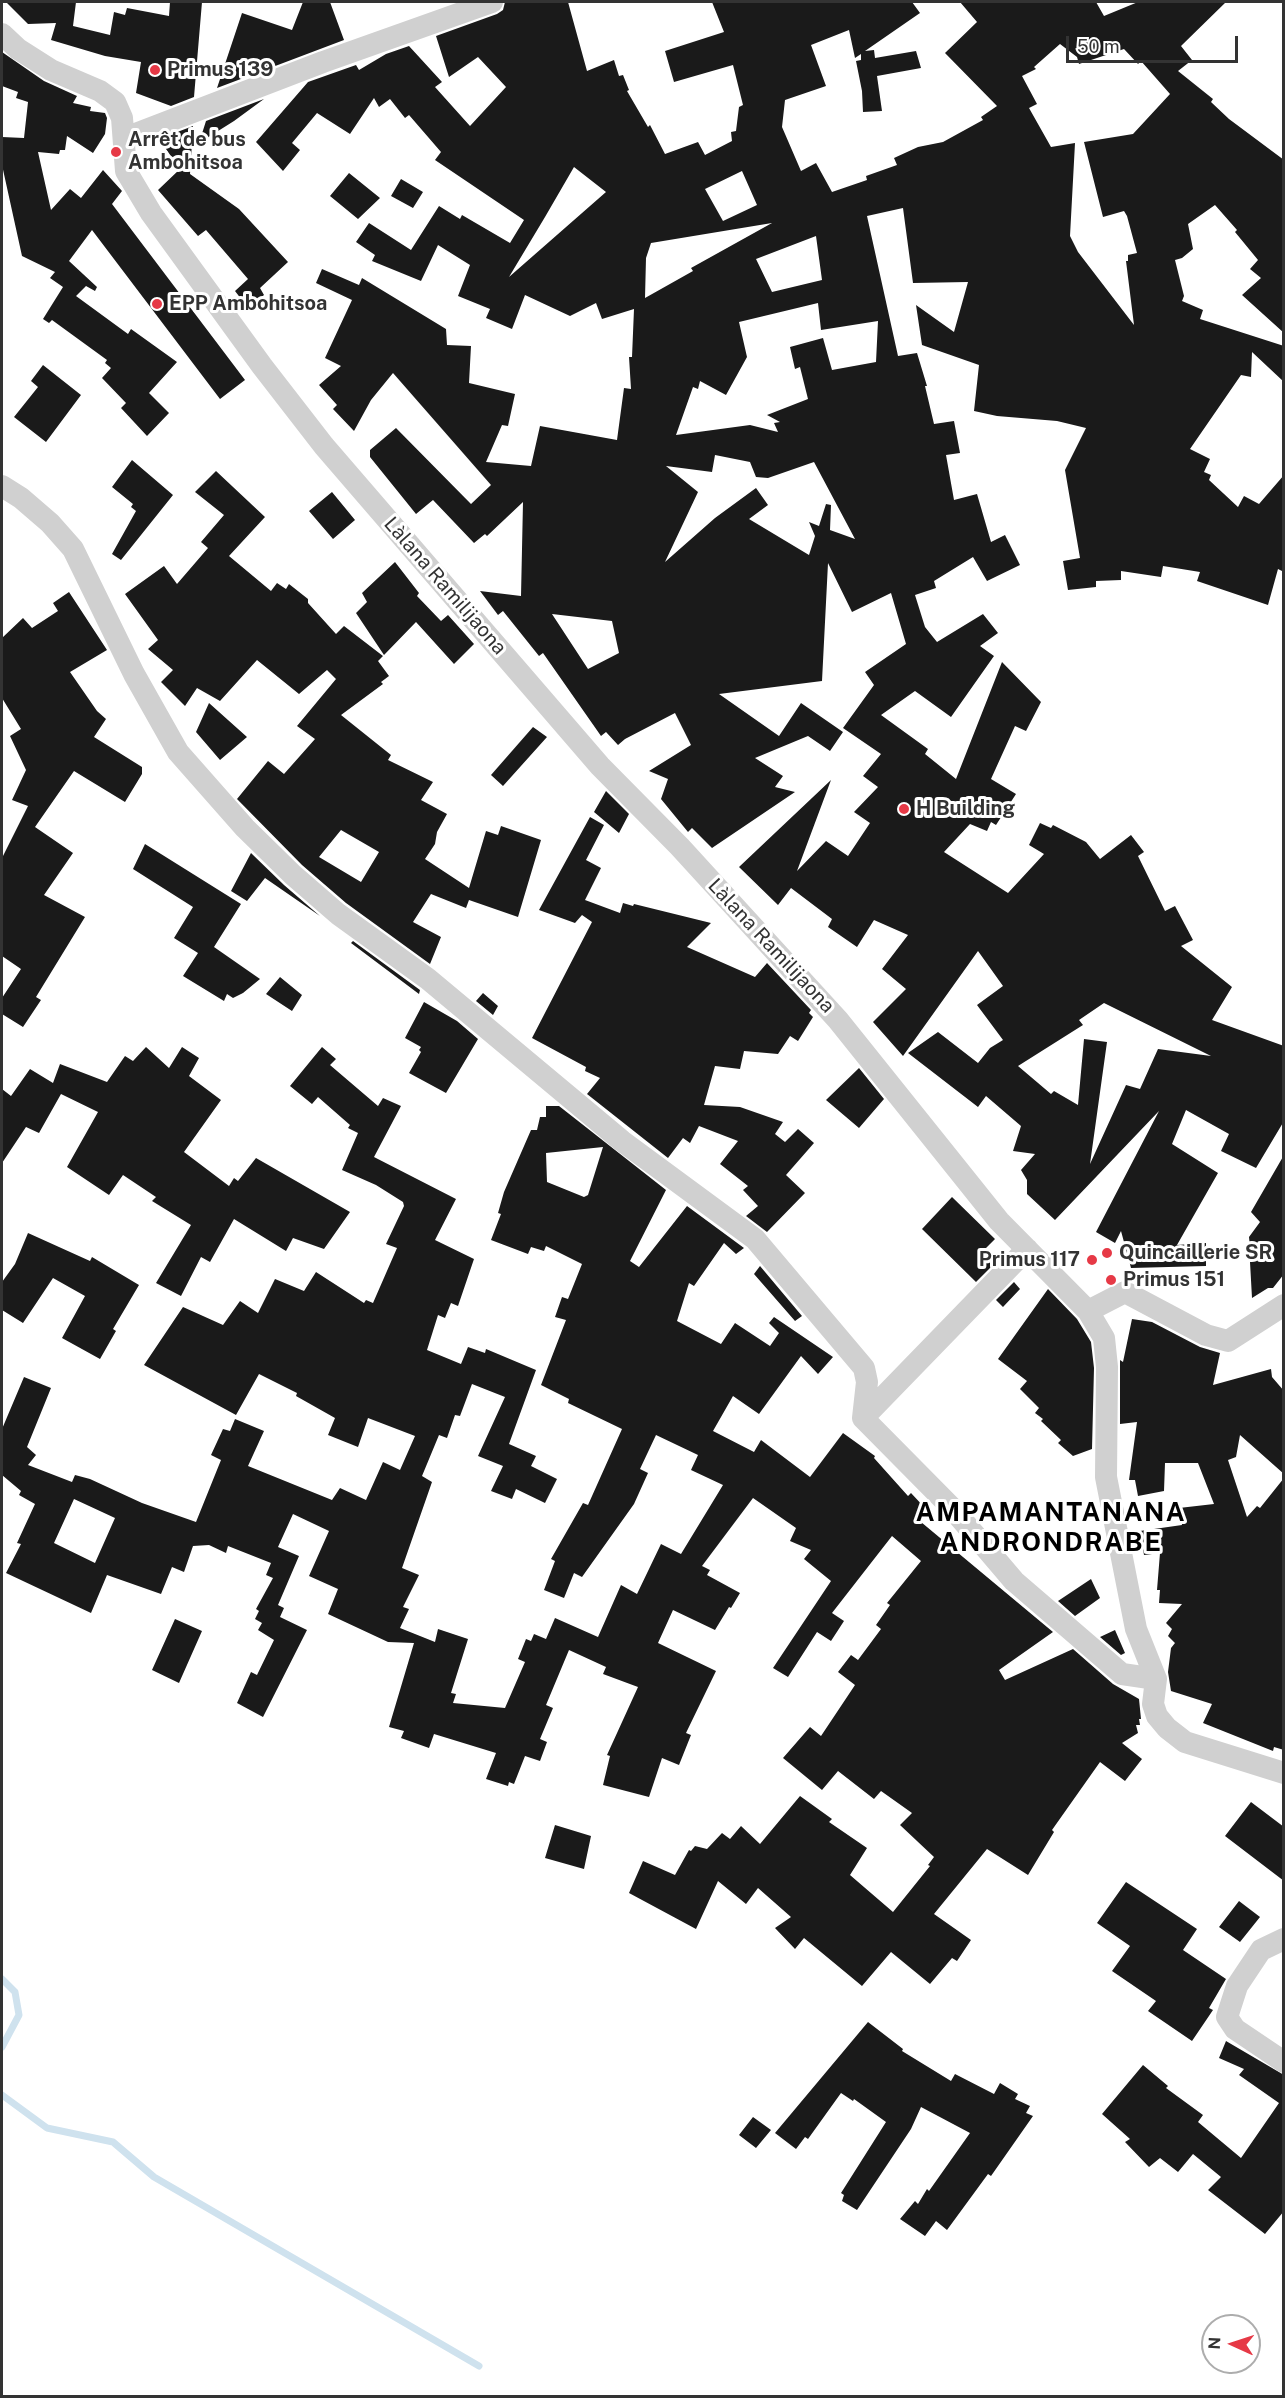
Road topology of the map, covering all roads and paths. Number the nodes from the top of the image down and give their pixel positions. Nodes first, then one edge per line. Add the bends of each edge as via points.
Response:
1 (492, 2) edge
2 (2, 34) edge
3 (125, 138) junction
4 (2, 486) edge
5 (1027, 1249) junction
6 (1284, 1305) edge
7 (1088, 1311) junction
8 (863, 1418) junction
9 (1156, 1679) junction
10 (1284, 1773) edge
11 (1284, 1939) edge
12 (1284, 2062) edge

1 - 3 street
2 - 3 street, Làlana Ramilijaona via 51,70 100,91 115,102
3 - 5 street, Làlana Ramilijaona via 126,171 150,213 324,446 600,766 838,1020 999,1221
4 - 8 street via 28,504 73,549 134,674 178,752 245,828 338,914 428,979 622,1141 755,1239 864,1368 867,1382
5 - 7 street, Làlana Ramilijaona
5 - 8 street
6 - 7 street via 1228,1341 1206,1335 1125,1292
7 - 9 street, Làlana Ramilijaona via 1106,1348 1106,1477 1110,1502 1136,1629
8 - 9 street via 951,1507 1014,1581 1122,1674
9 - 10 street, Làlana Ramilijaona via 1153,1704 1157,1716 1175,1735 1200,1748
11 - 12 street via 1261,1950 1237,1986 1227,2017 1235,2030

